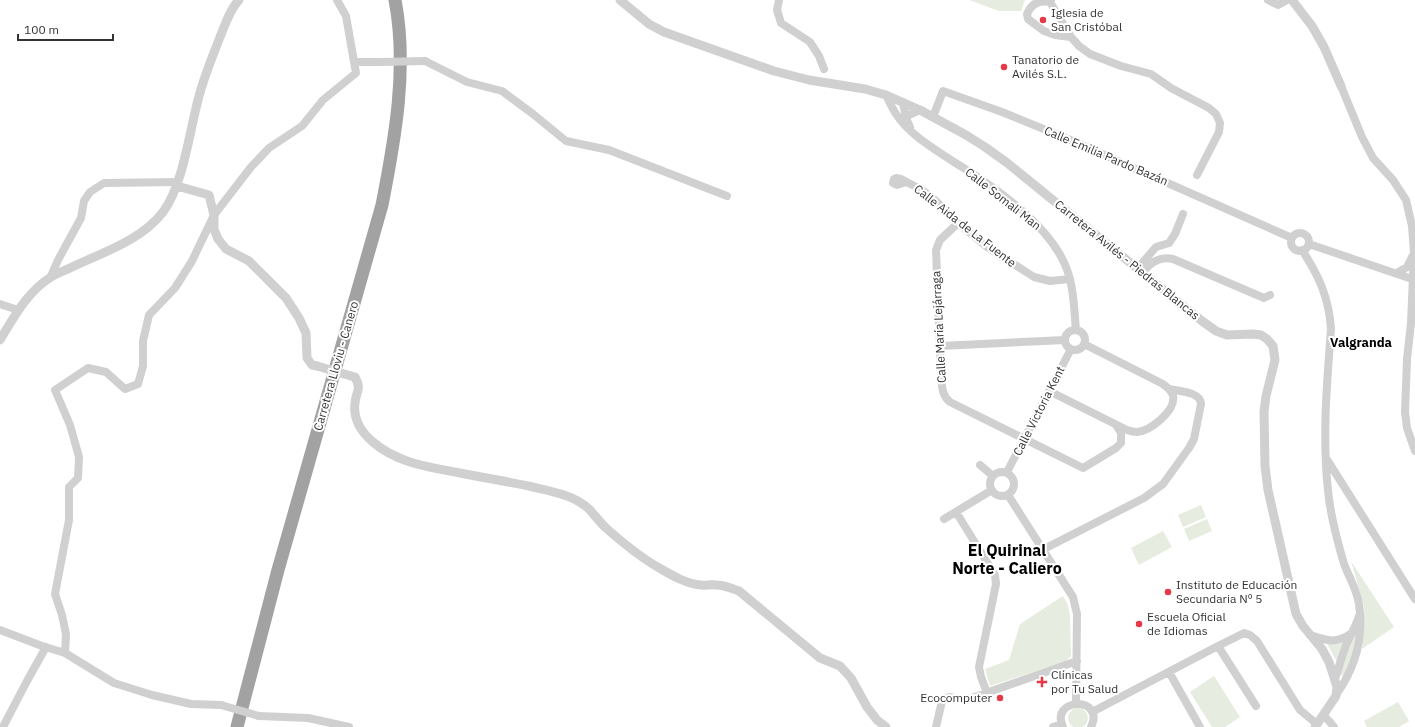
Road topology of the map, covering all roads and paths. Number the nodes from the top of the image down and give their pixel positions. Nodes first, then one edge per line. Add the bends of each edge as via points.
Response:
1 (239, 0) edge
2 (337, 0) edge
3 (394, 0) edge
4 (620, 0) edge
5 (779, 0) edge
6 (1268, 0) edge
7 (1287, 0) edge
8 (1292, 0) edge
9 (1051, 1) edge
10 (1071, 37) junction
11 (354, 62) junction
12 (824, 68) dead end
13 (1341, 86) joint
14 (886, 95) junction
15 (903, 102) junction
16 (920, 110) junction
17 (901, 117) junction
18 (933, 117) junction
19 (1197, 175) dead end
20 (906, 182) dead end
21 (177, 184) junction
22 (727, 196) dead end
23 (1183, 214) dead end
24 (214, 215) junction
25 (958, 223) junction
26 (1292, 238) junction
27 (1309, 244) junction
28 (1302, 250) junction
29 (1414, 253) edge
30 (1139, 271) junction
31 (1397, 273) junction
32 (51, 276) junction
33 (1070, 279) junction
34 (1412, 279) junction
35 (1270, 295) dead end
36 (0, 304) edge
37 (18, 310) junction
38 (1076, 330) junction
39 (0, 340) edge
40 (1065, 340) junction
41 (1084, 344) junction
42 (940, 346) junction
43 (1071, 349) junction
44 (1169, 389) junction
45 (1049, 390) junction
46 (1116, 425) junction
47 (1025, 439) junction
48 (1415, 451) edge
49 (1325, 456) junction
50 (980, 465) dead end
51 (1007, 472) junction
52 (993, 476) junction
53 (1344, 486) junction
54 (992, 490) junction
55 (1328, 490) junction
56 (1008, 495) junction
57 (956, 512) junction
58 (944, 519) dead end
59 (1042, 550) junction
60 (1415, 599) edge
61 (1359, 616) junction
62 (0, 630) edge
63 (1352, 632) junction
64 (1310, 635) junction
65 (1218, 646) junction
66 (46, 647) junction
67 (65, 653) junction
68 (1077, 661) junction
69 (1169, 672) junction
70 (1335, 679) junction
71 (987, 693) junction
72 (1336, 696) junction
73 (1076, 703) junction
74 (1256, 706) dead end
75 (1092, 712) junction
76 (1323, 715) junction
77 (1063, 725) edge
78 (1316, 726) edge
79 (4, 727) edge
80 (237, 727) edge
81 (349, 727) edge
82 (886, 727) edge
83 (936, 727) edge
84 (1053, 727) edge
85 (1091, 727) edge
86 (1200, 727) edge
87 (1334, 727) edge

1 - 21 street via 226,22 198,99
2 - 11 street via 346,16
3 - 80 highway, Carretera Lloviu - Canero via 400,60 398,108 382,205 278,570
4 - 14 street, Carretera Avilés - Piedras Blancas via 649,24 774,71
5 - 12 street via 777,10 780,23 810,42 820,56
6 - 7 street via 1278,5
8 - 13 street via 1324,47
9 - 10 street
9 - 10 street via 1037,2 1028,11 1028,19 1044,31
10 - 19 street via 1090,54 1151,74 1216,114 1220,123 1219,132
11 - 22 street, bridge via 425,61 466,82 502,92 566,141 609,150
11 - 24 street via 356,74 323,100 302,126 269,148
13 - 29 street via 1373,158 1393,180 1406,200 1412,226
14 - 15 street, Carretera Avilés - Piedras Blancas
14 - 17 street, Calle Somali Man
15 - 16 street, Carretera Avilés - Piedras Blancas
15 - 17 street via 899,106
16 - 17 street
16 - 18 street, Carretera Avilés - Piedras Blancas
17 - 33 street, Calle Somali Man via 914,134 929,146 992,187 1044,230 1059,252
18 - 26 street, Calle Emilia Pardo Bazán via 943,91 1068,139
18 - 30 street, Carretera Avilés - Piedras Blancas via 985,147
20 - 25 street, Calle Aida de La Fuente via 936,201
21 - 24 street via 209,195
21 - 32 street via 163,212 148,227 130,240
21 - 32 street via 104,183 90,192 84,201 81,218
23 - 30 street via 1169,243 1156,247
24 - 67 street via 192,261 175,288 149,315 143,340 143,366 138,384 125,388 106,372 88,368 55,390 70,424 79,457 78,478 69,487 69,520 54,594 66,634
24 - 82 street, bridge via 214,229 218,240 226,249 249,261 286,298 306,333 307,358 312,365 355,377 359,384 355,414 360,429 387,453 415,464 537,488 577,500 615,536 661,569 681,580 700,585 727,586 739,591 820,658 840,666 851,678 867,707
25 - 33 street, Calle Aida de La Fuente via 987,247 1034,277 1050,281
25 - 42 street, Calle María Lejárraga via 940,240 936,250
26 - 27 street via 1302,233 1308,237
26 - 28 street via 1292,246
27 - 28 street
27 - 31 street
28 - 49 street via 1320,281 1330,314
29 - 31 street via 1407,267
29 - 34 street
30 - 35 street via 1158,259 1173,259 1264,298
30 - 64 street, Carretera Avilés - Piedras Blancas via 1216,331 1227,335 1261,335 1273,346 1276,360 1264,412 1268,490 1296,614
31 - 34 street
32 - 37 street via 36,288
33 - 38 street, Calle Somali Man
34 - 48 street via 1405,412 1407,428
36 - 37 street
37 - 39 street
38 - 40 street via 1070,331
38 - 41 street via 1083,334
40 - 42 street
40 - 43 street
41 - 43 street via 1078,349
41 - 44 street
42 - 47 street, Calle María Lejárraga via 943,393 946,399
43 - 45 street, Calle Victoria Kent
44 - 46 street via 1173,396 1172,404 1161,419 1136,432
44 - 59 street via 1199,397 1201,404 1194,439 1163,484 1144,498
45 - 46 street
45 - 47 street, Calle Victoria Kent
46 - 47 street via 1121,433 1121,443 1083,468
47 - 51 street, Calle Victoria Kent
49 - 53 street
49 - 55 street
50 - 52 street
51 - 52 street via 1001,471
51 - 56 street via 1014,478 1015,484
52 - 54 street via 990,481
53 - 55 street
53 - 60 street
54 - 56 street via 999,496
54 - 57 street
55 - 61 street via 1332,518 1359,603
56 - 59 street
57 - 58 street
57 - 71 street via 995,576 996,584 979,666
59 - 68 street via 1073,597 1077,614
61 - 63 street
61 - 72 street via 1361,627 1356,654 1346,680
62 - 66 street
63 - 64 street via 1344,638 1332,641
63 - 70 street
64 - 70 street, Carretera Avilés - Piedras Blancas via 1322,649
65 - 69 street
65 - 74 street
65 - 78 street via 1244,633 1250,635 1257,641 1300,710
66 - 67 street
66 - 79 street
67 - 81 street, bridge via 114,683 152,695 191,704 221,705 259,716 308,718
68 - 71 street
68 - 73 street
69 - 75 street
69 - 86 street
70 - 72 street, Carretera Avilés - Piedras Blancas
71 - 83 street via 966,700 949,696 942,701
72 - 76 street
73 - 75 street via 1085,705
73 - 77 street via 1062,713
75 - 85 street
76 - 78 street
76 - 87 street
77 - 84 street

